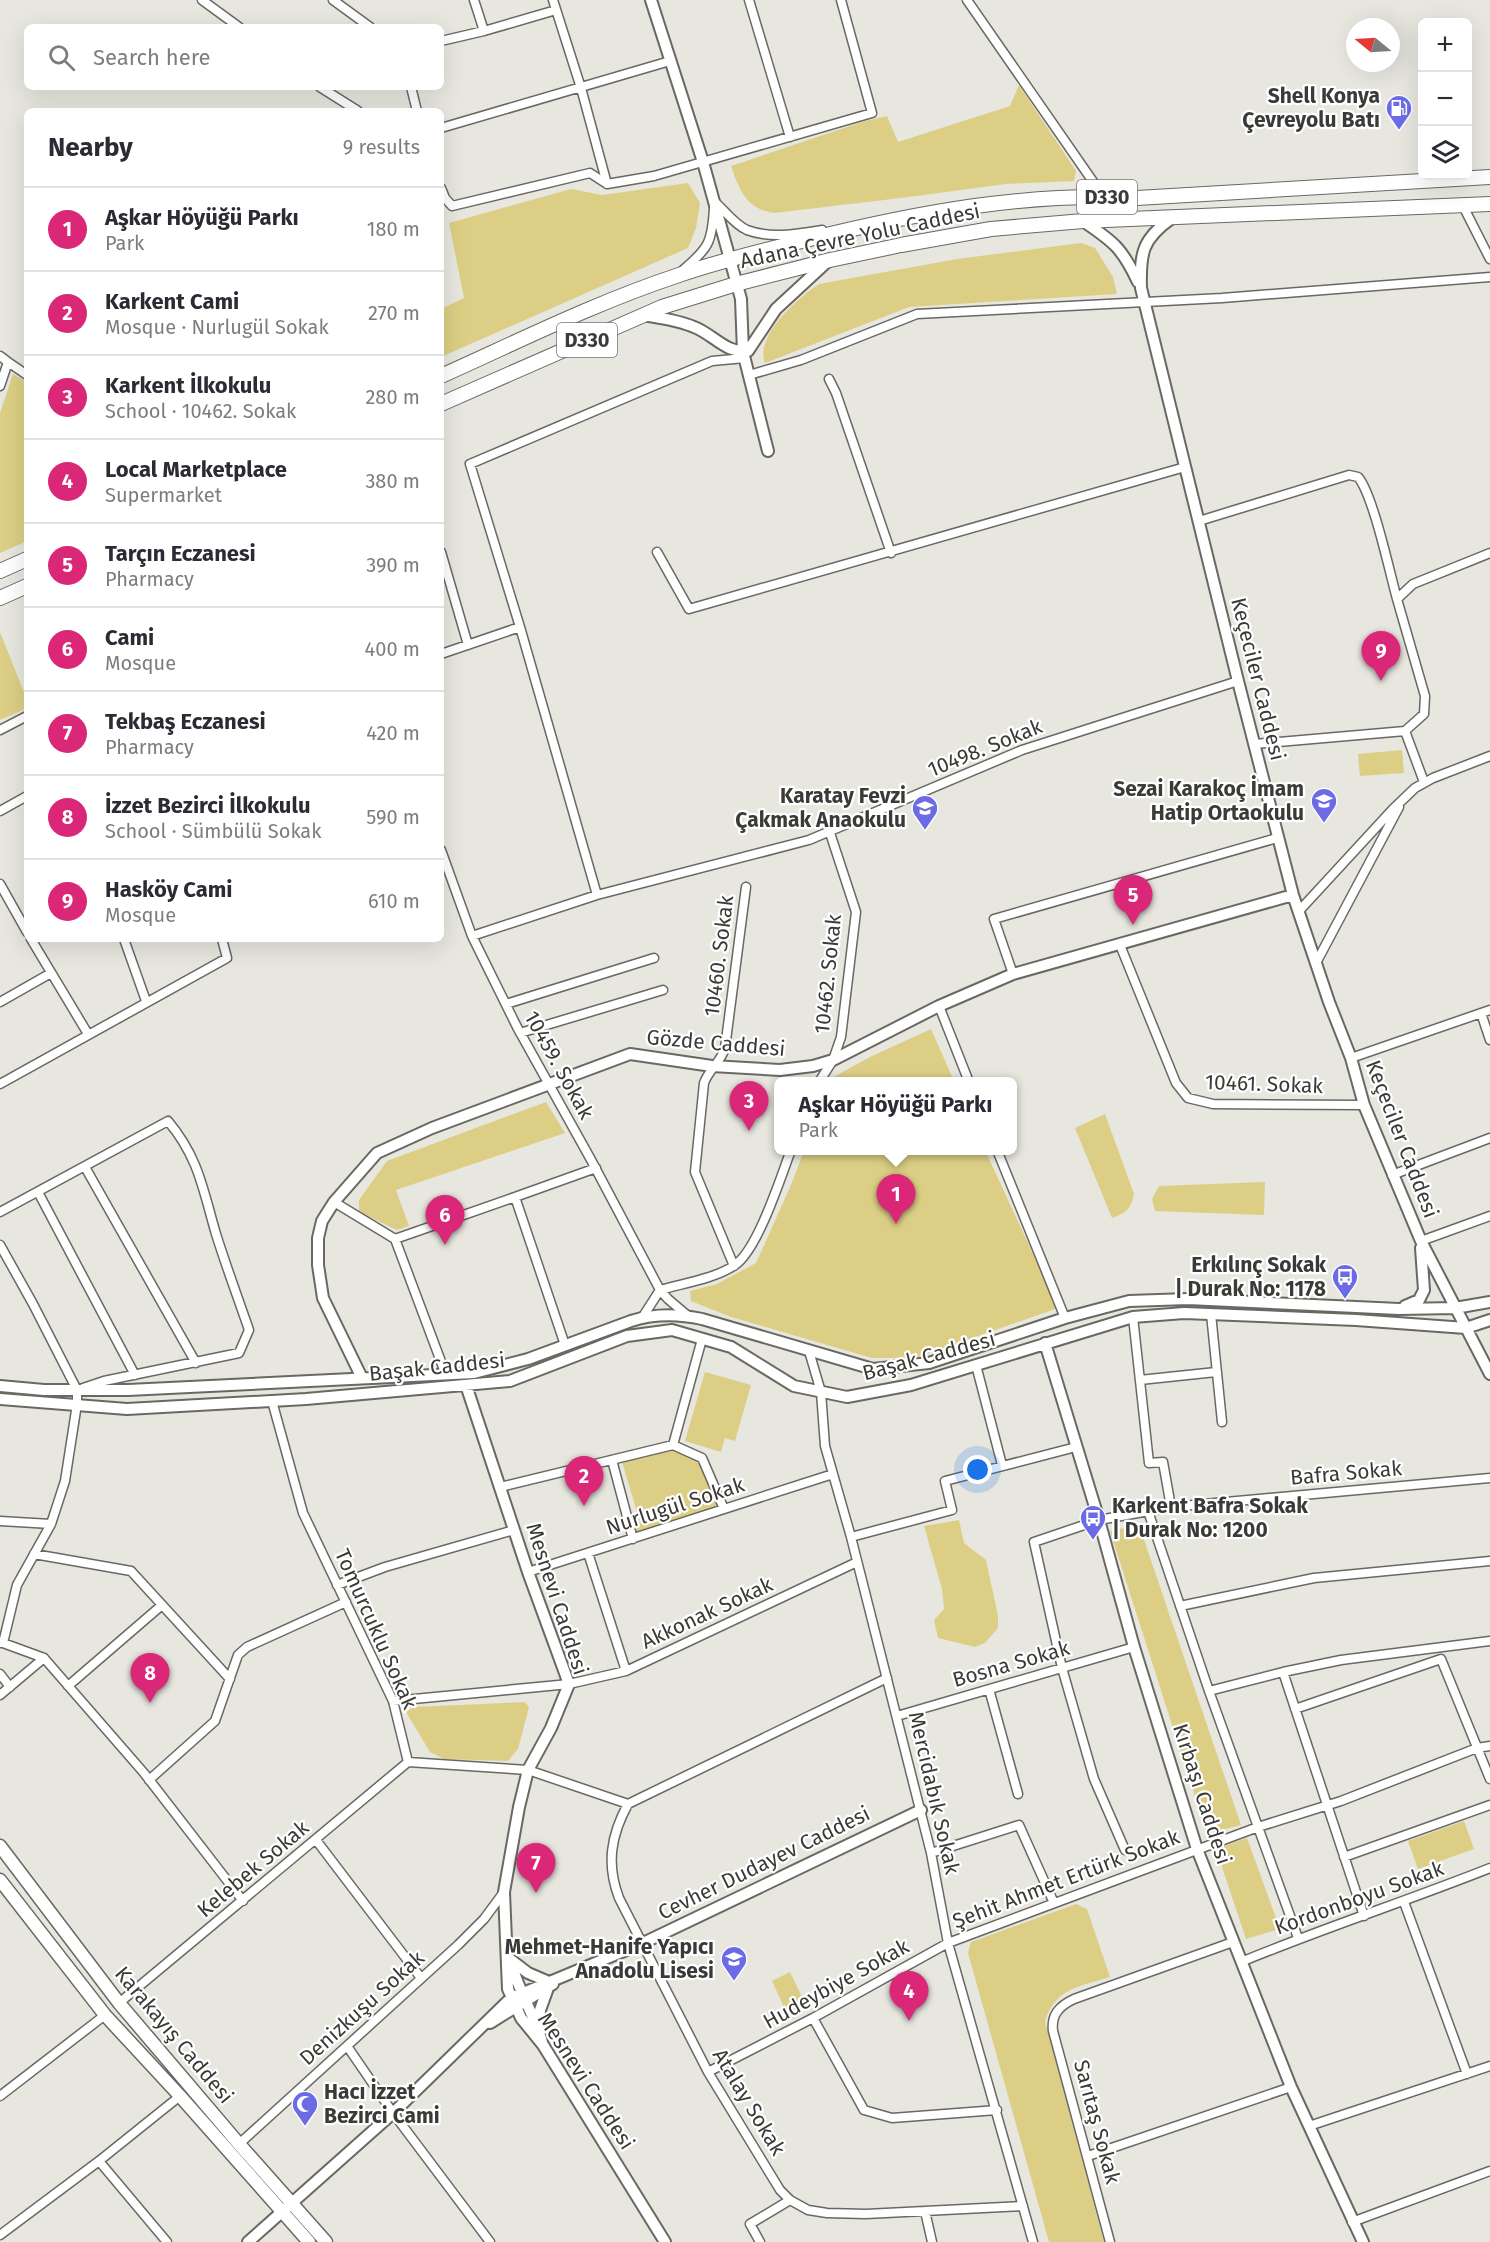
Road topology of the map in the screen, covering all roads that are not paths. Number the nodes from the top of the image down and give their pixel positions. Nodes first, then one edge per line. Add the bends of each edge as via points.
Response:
1 (202, 0) edge
2 (333, 0) edge
3 (474, 0) edge
4 (552, 0) edge
5 (651, 0) edge
6 (749, 0) edge
7 (841, 0) edge
8 (967, 0) edge
9 (556, 9) junction
10 (234, 24) edge
11 (366, 24) edge
12 (484, 31) junction
13 (444, 40) edge
14 (670, 61) junction
15 (581, 88) junction
16 (325, 90) edge
17 (412, 90) edge
18 (353, 108) edge
19 (416, 108) edge
20 (444, 127) edge
21 (790, 138) junction
22 (703, 162) junction
23 (1490, 177) edge
24 (608, 184) junction
25 (444, 196) edge
26 (1103, 196) junction
27 (714, 201) junction
28 (1490, 204) edge
29 (1463, 206) junction
30 (1172, 218) junction
31 (1083, 221) junction
32 (879, 222) junction
33 (730, 259) junction
34 (1490, 259) edge
35 (830, 260) junction
36 (677, 275) junction
37 (1490, 277) edge
38 (736, 284) junction
39 (1140, 288) junction
40 (1143, 303) junction
41 (643, 315) junction
42 (744, 355) junction
43 (0, 356) edge
44 (8, 362) junction
45 (24, 373) edge
46 (444, 375) edge
47 (749, 375) junction
48 (829, 379) dead end
49 (0, 386) edge
50 (444, 403) edge
51 (768, 451) dead end
52 (1185, 467) junction
53 (1199, 521) junction
54 (657, 552) dead end
55 (891, 553) junction
56 (1490, 553) edge
57 (24, 560) edge
58 (444, 562) edge
59 (0, 571) edge
60 (24, 587) edge
61 (0, 598) edge
62 (1397, 599) junction
63 (520, 627) junction
64 (468, 645) junction
65 (444, 653) edge
66 (1238, 681) junction
67 (24, 718) edge
68 (0, 730) edge
69 (1405, 731) junction
70 (1255, 744) junction
71 (1490, 756) edge
72 (1424, 782) junction
73 (24, 798) edge
74 (1404, 798) junction
75 (0, 811) edge
76 (830, 833) junction
77 (1277, 838) junction
78 (444, 858) edge
79 (0, 884) edge
80 (746, 887) dead end
81 (597, 894) junction
82 (1293, 895) junction
83 (1299, 911) junction
84 (24, 927) edge
85 (472, 936) junction
86 (33, 942) edge
87 (125, 942) edge
88 (223, 942) edge
89 (1119, 945) junction
90 (654, 958) dead end
91 (1316, 963) junction
92 (51, 974) junction
93 (1012, 974) junction
94 (663, 990) dead end
95 (146, 1001) junction
96 (0, 1002) edge
97 (506, 1004) junction
98 (939, 1006) junction
99 (1485, 1012) edge
100 (520, 1033) junction
101 (88, 1034) junction
102 (1490, 1040) edge
103 (1351, 1059) junction
104 (833, 1060) junction
105 (712, 1066) junction
106 (822, 1077) edge
107 (967, 1077) edge
108 (548, 1083) junction
109 (0, 1084) edge
110 (1364, 1105) junction
111 (1490, 1138) edge
112 (789, 1155) edge
113 (1000, 1155) edge
114 (85, 1167) junction
115 (596, 1168) junction
116 (1392, 1175) junction
117 (39, 1192) junction
118 (515, 1197) junction
119 (334, 1202) junction
120 (0, 1212) edge
121 (1490, 1216) edge
122 (395, 1239) junction
123 (1421, 1241) junction
124 (1, 1249) edge
125 (734, 1266) junction
126 (660, 1290) junction
127 (1490, 1302) edge
128 (1399, 1308) junction
129 (1455, 1308) junction
130 (1211, 1314) junction
131 (689, 1316) junction
132 (642, 1317) junction
133 (1132, 1317) junction
134 (1065, 1318) junction
135 (1490, 1320) edge
136 (1466, 1328) junction
137 (702, 1339) junction
138 (1045, 1343) junction
139 (565, 1345) junction
140 (809, 1351) junction
141 (196, 1363) junction
142 (976, 1365) junction
143 (1216, 1372) junction
144 (1490, 1374) edge
145 (135, 1375) junction
146 (446, 1375) junction
147 (362, 1378) junction
148 (1140, 1380) junction
149 (466, 1385) junction
150 (0, 1386) edge
151 (76, 1390) junction
152 (821, 1392) junction
153 (0, 1399) edge
154 (272, 1401) junction
155 (77, 1404) junction
156 (1222, 1422) dead end
157 (673, 1445) junction
158 (1076, 1446) junction
159 (612, 1460) junction
160 (1002, 1466) junction
161 (833, 1474) junction
162 (1490, 1478) edge
163 (500, 1487) junction
164 (1171, 1507) junction
165 (724, 1509) junction
166 (1148, 1511) junction
167 (1099, 1520) junction
168 (0, 1521) edge
169 (51, 1524) junction
170 (514, 1530) junction
171 (851, 1537) junction
172 (633, 1539) junction
173 (588, 1553) junction
174 (34, 1554) junction
175 (1490, 1561) edge
176 (857, 1562) junction
177 (528, 1572) junction
178 (338, 1585) junction
179 (346, 1602) junction
180 (162, 1605) junction
181 (1180, 1606) junction
182 (1490, 1641) edge
183 (2, 1643) edge
184 (1440, 1646) junction
185 (1134, 1647) junction
186 (44, 1658) junction
187 (1441, 1659) junction
188 (1062, 1668) junction
189 (626, 1671) junction
190 (1283, 1672) junction
191 (0, 1674) edge
192 (887, 1678) junction
193 (230, 1679) junction
194 (569, 1684) junction
195 (68, 1686) junction
196 (10, 1687) junction
197 (989, 1689) junction
198 (1209, 1692) junction
199 (0, 1695) edge
200 (393, 1701) junction
201 (1295, 1709) junction
202 (897, 1716) junction
203 (1490, 1746) edge
204 (1477, 1748) junction
205 (408, 1762) junction
206 (528, 1770) junction
207 (1490, 1779) edge
208 (149, 1780) junction
209 (1018, 1794) dead end
210 (628, 1804) junction
211 (1327, 1804) junction
212 (1490, 1805) edge
213 (921, 1810) junction
214 (1258, 1827) junction
215 (316, 1840) junction
216 (0, 1846) edge
217 (1197, 1849) junction
218 (1125, 1850) dead end
219 (931, 1853) junction
220 (1344, 1857) junction
221 (1490, 1868) edge
222 (0, 1880) edge
223 (504, 1892) junction
224 (243, 1901) junction
225 (1404, 1902) junction
226 (1054, 1903) junction
227 (1364, 1916) junction
228 (1298, 1938) junction
229 (507, 1941) junction
230 (1233, 1942) junction
231 (948, 1943) junction
232 (641, 1944) junction
233 (511, 1959) junction
234 (1241, 1962) junction
235 (421, 1978) junction
236 (552, 1983) junction
237 (518, 2000) junction
238 (119, 2003) junction
239 (105, 2015) junction
240 (813, 2018) junction
241 (540, 2033) junction
242 (543, 2045) junction
243 (347, 2046) junction
244 (1490, 2066) edge
245 (708, 2072) junction
246 (1467, 2074) junction
247 (1291, 2087) junction
248 (0, 2096) edge
249 (180, 2096) junction
250 (997, 2110) junction
251 (393, 2113) junction
252 (1309, 2126) junction
253 (239, 2144) junction
254 (1088, 2156) junction
255 (99, 2161) junction
256 (1490, 2171) edge
257 (790, 2200) junction
258 (1023, 2206) junction
259 (286, 2207) junction
260 (925, 2211) junction
261 (1352, 2222) junction
262 (0, 2235) edge
263 (167, 2242) edge
264 (248, 2242) edge
265 (309, 2242) edge
266 (326, 2242) edge
267 (490, 2242) edge
268 (665, 2242) edge
269 (760, 2242) edge
270 (932, 2242) edge
271 (1033, 2242) edge
272 (1110, 2242) edge
273 (1363, 2242) edge

1 - 10 street
2 - 11 street
3 - 12 street
4 - 9 street
5 - 14 street
6 - 21 street
7 - 21 street via 872,113
8 - 26 street
9 - 12 street
9 - 15 street
12 - 13 street
14 - 15 street
14 - 22 street
15 - 20 street
15 - 24 street
16 - 18 street
17 - 19 street
21 - 22 street
22 - 24 street
22 - 27 street
23 - 26 highway, Adana Çevre Yolu Caddesi / D330 via 1137,198
24 - 25 street via 590,173 452,206
26 - 32 highway, Adana Çevre Yolu Caddesi / D330 via 972,206
27 - 32 street via 745,229 766,234 788,235
27 - 33 street
27 - 36 street via 707,249
28 - 29 highway, Adana Çevre Yolu Caddesi / D330
29 - 30 highway, Adana Çevre Yolu Caddesi / D330
29 - 34 street
30 - 31 highway, Adana Çevre Yolu Caddesi / D330
30 - 39 street via 1154,230 1146,246 1140,263
31 - 35 highway, Adana Çevre Yolu Caddesi / D330 via 991,229
31 - 39 street via 1113,241 1128,261
32 - 33 highway, Adana Çevre Yolu Caddesi / D330
33 - 36 highway, Adana Çevre Yolu Caddesi / D330
33 - 38 street
35 - 38 highway, Adana Çevre Yolu Caddesi / D330
35 - 42 street via 776,309
36 - 46 highway, Adana Çevre Yolu Caddesi / D330
37 - 40 street
38 - 41 highway, Adana Çevre Yolu Caddesi / D330
38 - 42 street via 741,299
39 - 40 street, Keçeciler Caddesi
40 - 47 street via 917,314 801,360
40 - 52 street, Keçeciler Caddesi
41 - 42 street via 693,326
41 - 50 highway, Adana Çevre Yolu Caddesi / D330
42 - 47 street
42 - 63 street via 712,361 470,464
43 - 44 street
44 - 45 street
44 - 49 street
47 - 51 street
48 - 55 street
52 - 53 street, Keçeciler Caddesi
52 - 55 street
53 - 62 street via 1349,475 1358,477 1368,497
53 - 66 street, Keçeciler Caddesi
54 - 55 street via 689,609
56 - 62 street via 1413,584
57 - 59 highway
58 - 64 street
60 - 61 highway
62 - 69 street via 1425,696 1424,714
63 - 64 street
63 - 81 street
64 - 65 street
66 - 70 street, Keçeciler Caddesi
66 - 76 street, 10498. Sokak via 1022,750
67 - 68 street
69 - 70 street
69 - 72 street
70 - 77 street, Keçeciler Caddesi
71 - 72 street
72 - 74 street
73 - 75 street
74 - 83 street
74 - 91 street
76 - 81 street, 10498. Sokak
76 - 104 street, 10462. Sokak via 856,912 841,1037
77 - 82 street, Keçeciler Caddesi
77 - 93 street via 994,919
78 - 85 street, 10459. Sokak
79 - 84 street
80 - 105 street, 10460. Sokak via 725,1048 723,1056
81 - 85 street, 10498. Sokak
82 - 83 street, Keçeciler Caddesi
82 - 89 street, Gözde Caddesi
83 - 91 street, Keçeciler Caddesi
85 - 97 street, 10459. Sokak
86 - 92 street
87 - 95 street
88 - 95 street via 227,958
89 - 93 street, Gözde Caddesi
89 - 110 street, 10461. Sokak via 1176,1083 1188,1098 1214,1104
90 - 97 street
91 - 103 street, Keçeciler Caddesi
92 - 96 street
92 - 101 street
93 - 98 street, Gözde Caddesi
94 - 100 street
95 - 101 street
97 - 100 street, 10459. Sokak
98 - 104 street, Gözde Caddesi
98 - 107 street
99 - 102 street
99 - 103 street
100 - 108 street, 10459. Sokak
101 - 109 street
103 - 110 street, Keçeciler Caddesi
104 - 105 street, Gözde Caddesi via 796,1070
104 - 106 street, 10462. Sokak
105 - 108 street, Gözde Caddesi via 630,1054
105 - 125 street, 10460. Sokak via 704,1083 695,1172
108 - 115 street, 10459. Sokak
108 - 119 street, Gözde Caddesi via 377,1153
110 - 116 street, Keçeciler Caddesi
111 - 116 street
112 - 125 street via 756,1236
113 - 134 street
114 - 117 street
114 - 141 street
114 - 141 street via 168,1121 184,1140 249,1330 239,1353
115 - 118 street
115 - 126 street, 10459. Sokak
116 - 123 street, Keçeciler Caddesi
117 - 120 street
117 - 145 street
118 - 122 street
118 - 139 street
119 - 122 street
119 - 147 street, Gözde Caddesi via 322,1221 318,1238 321,1287
121 - 123 street
122 - 146 street
123 - 128 street via 1424,1290 1419,1300
123 - 129 street, Keçeciler Caddesi
124 - 151 street
125 - 126 street
126 - 131 street, 10459. Sokak
126 - 132 street
127 - 129 street, Başak Caddesi
128 - 129 street, Başak Caddesi
128 - 134 street, Başak Caddesi via 1188,1299 1128,1302
129 - 136 street
130 - 133 street, Başak Caddesi
130 - 136 street, Başak Caddesi
130 - 143 street
131 - 132 street, Başak Caddesi
131 - 140 street, Başak Caddesi
132 - 139 street, Başak Caddesi
133 - 138 street, Başak Caddesi
133 - 148 street
134 - 140 street, Başak Caddesi via 929,1363 873,1369
135 - 136 street, Başak Caddesi
136 - 144 street
137 - 149 street, Başak Caddesi via 672,1330 627,1336 510,1381
137 - 152 street, Başak Caddesi via 731,1347 794,1386
137 - 157 street
138 - 142 street, Başak Caddesi
138 - 158 street, Kırbaşı Caddesi
139 - 146 street, Başak Caddesi via 474,1373
140 - 152 street, Mercidabık Sokak
141 - 145 street
142 - 152 street, Başak Caddesi via 911,1385 847,1397
142 - 160 street
143 - 148 street
143 - 156 street
145 - 151 street
146 - 147 street, Başak Caddesi
147 - 151 street, Başak Caddesi
148 - 164 street via 1149,1463 1163,1462
149 - 154 street, Başak Caddesi
149 - 163 street, Mesnevi Caddesi
150 - 151 street, Başak Caddesi
151 - 155 street
152 - 161 street, Mercidabık Sokak via 825,1446
153 - 155 street, Başak Caddesi
154 - 155 street, Başak Caddesi via 127,1409
154 - 178 street, Tomurcuklu Sokak via 303,1514
155 - 169 street via 66,1481
157 - 159 street
157 - 165 street via 702,1458
158 - 160 street
158 - 167 street, Kırbaşı Caddesi
159 - 163 street
159 - 172 street
160 - 171 street via 945,1481 952,1510
161 - 165 street, Nurlugül Sokak
161 - 171 street, Mercidabık Sokak
162 - 164 street, Bafra Sokak
163 - 170 street, Mesnevi Caddesi
164 - 166 street, Bafra Sokak
165 - 172 street, Nurlugül Sokak
166 - 167 street, Bafra Sokak
166 - 181 street
167 - 185 street, Kırbaşı Caddesi
167 - 188 street, Bafra Sokak via 1034,1542
168 - 169 street
169 - 174 street
170 - 177 street, Mesnevi Caddesi
170 - 178 street via 385,1567
171 - 176 street, Mercidabık Sokak
172 - 173 street, Nurlugül Sokak
173 - 177 street, Nurlugül Sokak
173 - 189 street
174 - 180 street via 130,1571
174 - 183 street via 17,1585
175 - 181 street via 1314,1578
176 - 189 street, Akkonak Sokak
176 - 192 street, Mercidabık Sokak
177 - 194 street, Mesnevi Caddesi
178 - 179 street, Tomurcuklu Sokak
179 - 193 street via 247,1647 238,1655
179 - 200 street, Tomurcuklu Sokak
180 - 193 street
180 - 195 street
181 - 198 street
182 - 184 street
183 - 186 street
184 - 187 street
184 - 190 street
185 - 188 street, Bosna Sokak
185 - 217 street, Kırbaşı Caddesi
186 - 195 street
186 - 196 street
187 - 201 street
187 - 204 street
188 - 197 street, Bosna Sokak
188 - 218 street via 1094,1779
189 - 194 street, Akkonak Sokak
190 - 198 street
190 - 201 street
191 - 196 street
192 - 202 street, Mercidabık Sokak
192 - 210 street
193 - 208 street via 215,1721
194 - 200 street, Akkonak Sokak
194 - 206 street, Mesnevi Caddesi
195 - 208 street
196 - 199 street
197 - 202 street, Bosna Sokak
197 - 209 street
198 - 214 street
200 - 205 street, Tomurcuklu Sokak
201 - 211 street
202 - 213 street, Mercidabık Sokak
203 - 204 street, Şehit Ahmet Ertürk Sokak
204 - 207 street
204 - 211 street, Şehit Ahmet Ertürk Sokak
205 - 206 street
205 - 215 street, Kelebek Sokak
206 - 210 street
206 - 223 street, Mesnevi Caddesi
208 - 224 street
210 - 232 street, Atalay Sokak via 615,1832 610,1872
211 - 214 street, Şehit Ahmet Ertürk Sokak
211 - 220 street
212 - 220 street
213 - 219 street, Mercidabık Sokak
213 - 232 street, Cevher Dudayev Caddesi
214 - 217 street, Şehit Ahmet Ertürk Sokak
214 - 228 street
215 - 224 street, Kelebek Sokak
215 - 235 street
216 - 238 main road, Karakayış Caddesi
217 - 226 street, Şehit Ahmet Ertürk Sokak
217 - 230 street, Kırbaşı Caddesi
219 - 226 street via 1019,1825
219 - 231 street, Mercidabık Sokak
220 - 227 street
221 - 225 street, Kordonboyu Sokak
222 - 239 main road, Karakayış Caddesi
223 - 229 street, Mesnevi Caddesi
223 - 235 street, Denizkuşu Sokak via 472,1932
224 - 238 street, Kelebek Sokak
225 - 227 street, Kordonboyu Sokak
225 - 246 street
226 - 231 street, Şehit Ahmet Ertürk Sokak
227 - 228 street, Kordonboyu Sokak
228 - 234 street, Kordonboyu Sokak
229 - 233 street
229 - 237 street, Mesnevi Caddesi via 506,1978
230 - 234 street, Kırbaşı Caddesi
230 - 254 street, Sarıtaş Sokak via 1074,1999 1055,2013 1053,2031
231 - 240 street, Hudeybiye Sokak
231 - 250 street, Mercidabık Sokak
232 - 236 street, Cevher Dudayev Caddesi
232 - 245 street, Atalay Sokak
233 - 236 street via 528,1974
233 - 237 street
234 - 247 street, Kırbaşı Caddesi
235 - 243 street, Denizkuşu Sokak
236 - 237 street, Cevher Dudayev Caddesi
236 - 241 street via 540,2010
237 - 241 street
237 - 242 street, Mesnevi Caddesi via 526,2026
237 - 251 street, Cevher Dudayev Caddesi via 482,2027
238 - 253 main road, Karakayış Caddesi
239 - 248 street
239 - 249 main road, Karakayış Caddesi
240 - 245 street, Hudeybiye Sokak
240 - 250 street via 864,2110 892,2118
241 - 242 street
242 - 268 street, Mesnevi Caddesi
243 - 251 street
243 - 253 street, Denizkuşu Sokak
244 - 246 street
245 - 257 street, Atalay Sokak via 780,2190
246 - 252 street
247 - 252 street, Kırbaşı Caddesi
247 - 254 street
249 - 255 street
249 - 259 main road, Karakayış Caddesi
250 - 258 street, Mercidabık Sokak
251 - 259 street, Cevher Dudayev Caddesi
251 - 267 street
252 - 261 street, Kırbaşı Caddesi
253 - 259 main road, Karakayış Caddesi
254 - 272 street, Sarıtaş Sokak
255 - 262 street
255 - 263 street
256 - 261 street
257 - 260 street, Atalay Sokak via 827,2214
257 - 269 street via 750,2224
258 - 260 street, Atalay Sokak
258 - 271 street, Mercidabık Sokak
259 - 264 street, Cevher Dudayev Caddesi
259 - 265 main road, Karakayış Caddesi
259 - 266 main road, Karakayış Caddesi
260 - 270 street
261 - 273 street, Kırbaşı Caddesi

